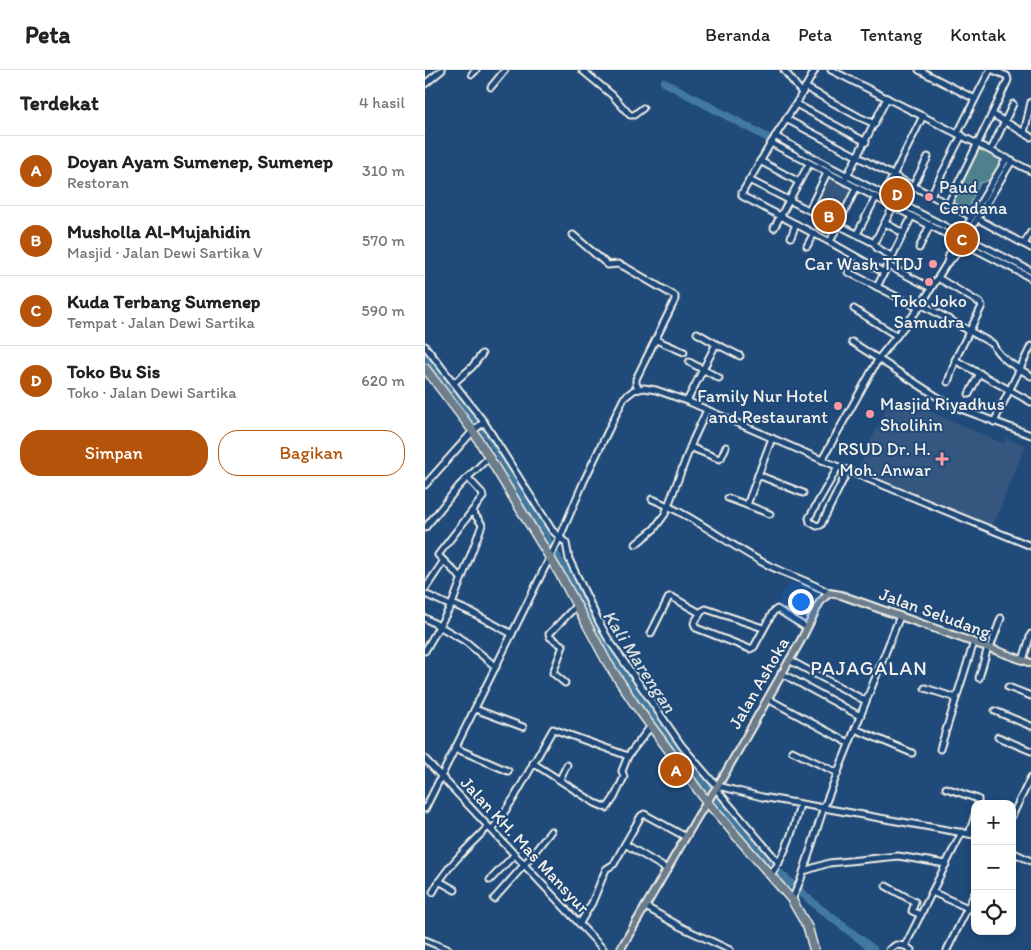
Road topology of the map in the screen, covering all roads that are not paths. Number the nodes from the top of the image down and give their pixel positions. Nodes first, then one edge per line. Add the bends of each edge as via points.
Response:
1 (442, 70) edge
2 (505, 70) edge
3 (582, 70) edge
4 (784, 70) edge
5 (815, 70) edge
6 (831, 70) edge
7 (919, 70) edge
8 (991, 70) edge
9 (425, 84) edge
10 (491, 87) dead end
11 (805, 87) junction
12 (802, 93) junction
13 (887, 98) junction
14 (975, 99) junction
15 (1031, 102) edge
16 (796, 104) junction
17 (1013, 104) dead end
18 (643, 108) dead end
19 (991, 114) junction
20 (923, 116) junction
21 (786, 119) junction
22 (1005, 123) junction
23 (875, 124) junction
24 (1023, 133) junction
25 (960, 134) junction
26 (1031, 137) edge
27 (773, 140) junction
28 (866, 142) junction
29 (977, 144) junction
30 (991, 150) junction
31 (928, 157) dead end
32 (857, 158) junction
33 (1009, 159) junction
34 (760, 161) junction
35 (809, 164) junction
36 (1031, 170) edge
37 (827, 173) junction
38 (848, 176) junction
39 (894, 176) junction
40 (749, 180) junction
41 (799, 182) junction
42 (844, 182) junction
43 (913, 186) junction
44 (856, 188) junction
45 (884, 194) junction
46 (931, 195) junction
47 (876, 198) junction
48 (789, 200) junction
49 (948, 204) junction
50 (893, 206) junction
51 (809, 210) junction
52 (780, 216) junction
53 (912, 216) junction
54 (975, 218) junction
55 (885, 223) junction
56 (796, 224) junction
57 (839, 225) junction
58 (930, 225) junction
59 (774, 228) dead end
60 (1031, 232) edge
61 (814, 233) junction
62 (903, 233) junction
63 (857, 234) junction
64 (573, 235) dead end
65 (791, 236) dead end
66 (962, 238) junction
67 (830, 242) junction
68 (874, 243) junction
69 (1024, 244) junction
70 (807, 246) dead end
71 (919, 248) dead end
72 (1031, 248) edge
73 (891, 256) junction
74 (887, 265) junction
75 (1031, 271) edge
76 (847, 272) dead end
77 (883, 272) junction
78 (938, 278) junction
79 (1031, 278) edge
80 (877, 287) junction
81 (931, 288) junction
82 (920, 306) junction
83 (854, 309) dead end
84 (969, 331) junction
85 (697, 334) dead end
86 (897, 336) junction
87 (655, 340) junction
88 (852, 342) dead end
89 (716, 344) junction
90 (425, 346) edge
91 (1031, 346) edge
92 (684, 352) dead end
93 (1029, 352) edge
94 (482, 354) dead end
95 (740, 356) dead end
96 (879, 358) junction
97 (955, 360) junction
98 (689, 362) dead end
99 (425, 368) edge
100 (1020, 369) junction
101 (702, 370) junction
102 (980, 373) junction
103 (1031, 376) edge
104 (719, 378) dead end
105 (948, 382) dead end
106 (454, 383) junction
107 (639, 388) junction
108 (1009, 390) junction
109 (969, 394) dead end
110 (687, 401) junction
111 (1031, 402) edge
112 (707, 410) junction
113 (995, 422) junction
114 (479, 426) junction
115 (1031, 435) edge
116 (773, 438) junction
117 (726, 446) dead end
118 (690, 447) junction
119 (489, 457) junction
120 (822, 460) junction
121 (838, 467) junction
122 (848, 470) junction
123 (758, 475) junction
124 (468, 478) junction
125 (425, 485) edge
126 (803, 493) dead end
127 (728, 498) dead end
128 (652, 499) dead end
129 (668, 505) junction
130 (747, 506) junction
131 (472, 511) junction
132 (770, 514) dead end
133 (425, 528) edge
134 (559, 538) junction
135 (636, 544) dead end
136 (1031, 546) edge
137 (551, 554) junction
138 (443, 562) junction
139 (461, 578) junction
140 (425, 589) edge
141 (829, 593) junction
142 (425, 594) edge
143 (451, 605) junction
144 (577, 605) junction
145 (700, 613) junction
146 (900, 616) junction
147 (425, 618) edge
148 (1001, 618) dead end
149 (440, 626) junction
150 (763, 628) junction
151 (807, 628) junction
152 (651, 632) dead end
153 (512, 634) junction
154 (1031, 634) edge
155 (974, 642) junction
156 (989, 648) junction
157 (425, 652) edge
158 (789, 660) junction
159 (1023, 660) junction
160 (1031, 663) edge
161 (496, 666) junction
162 (781, 673) junction
163 (979, 678) dead end
164 (565, 683) dead end
165 (1008, 687) dead end
166 (925, 688) dead end
167 (1031, 696) edge
168 (956, 698) junction
169 (768, 699) junction
170 (866, 701) junction
171 (475, 709) junction
172 (995, 711) dead end
173 (860, 716) junction
174 (651, 726) junction
175 (1031, 726) edge
176 (523, 727) dead end
177 (855, 729) junction
178 (999, 737) dead end
179 (849, 743) junction
180 (455, 748) junction
181 (940, 749) dead end
182 (792, 750) dead end
183 (1031, 751) edge
184 (912, 753) dead end
185 (628, 756) junction
186 (425, 759) edge
187 (533, 763) junction
188 (567, 765) dead end
189 (508, 771) dead end
190 (838, 773) junction
191 (441, 776) junction
192 (1031, 777) edge
193 (560, 779) junction
194 (717, 787) junction
195 (946, 788) dead end
196 (709, 800) junction
197 (978, 800) edge
198 (800, 804) junction
199 (824, 807) junction
200 (1016, 808) edge
201 (425, 809) edge
202 (490, 828) junction
203 (551, 831) dead end
204 (962, 832) junction
205 (971, 834) edge
206 (686, 837) junction
207 (625, 844) junction
208 (515, 854) junction
209 (1016, 854) edge
210 (1031, 861) edge
211 (779, 863) junction
212 (525, 864) junction
213 (946, 864) junction
214 (668, 870) junction
215 (804, 871) junction
216 (772, 874) junction
217 (490, 880) dead end
218 (439, 881) junction
219 (886, 886) dead end
220 (455, 890) dead end
221 (433, 892) dead end
222 (932, 892) junction
223 (794, 897) junction
224 (494, 899) dead end
225 (971, 902) edge
226 (646, 907) junction
227 (968, 908) junction
228 (921, 915) junction
229 (579, 923) junction
230 (425, 940) edge
231 (905, 946) junction
232 (449, 950) edge
233 (604, 950) edge
234 (620, 950) edge
235 (729, 950) edge
236 (814, 950) edge
237 (889, 950) edge
238 (911, 950) edge
239 (947, 950) edge

1 - 9 street
2 - 10 street
3 - 18 street via 630,115
4 - 12 street
5 - 11 street
6 - 13 street
7 - 14 street
8 - 14 street
8 - 19 street via 1007,76 1008,80
11 - 12 street
11 - 23 street
12 - 16 street
13 - 20 street
13 - 23 street
14 - 25 street
15 - 24 street
16 - 21 street
16 - 28 street
17 - 22 street
19 - 22 street
19 - 29 street
20 - 25 street
20 - 39 street
21 - 27 street
21 - 32 street
22 - 24 street
22 - 30 street
23 - 28 street
24 - 26 street
25 - 29 street
25 - 46 street
27 - 34 street
27 - 35 street
27 - 38 street
28 - 32 street
29 - 30 street
29 - 49 street
30 - 33 street
31 - 43 street
32 - 38 street
32 - 39 street
33 - 36 street
33 - 54 street
34 - 40 street
34 - 41 street
35 - 37 street
35 - 41 street
37 - 42 street
37 - 51 street
38 - 42 street
38 - 45 street
39 - 43 street
39 - 45 street
40 - 48 street
40 - 52 street via 742,196
41 - 48 street
42 - 44 street
43 - 46 street
44 - 47 street
44 - 57 street
45 - 66 street
46 - 49 street
47 - 50 street
47 - 63 street
48 - 51 street
48 - 52 street
49 - 54 street
50 - 53 street
50 - 55 street
51 - 57 street
52 - 56 street
52 - 59 street
53 - 58 street
53 - 62 street
54 - 66 street
54 - 69 street
55 - 62 street
55 - 68 street
56 - 61 street
56 - 65 street
57 - 63 street
57 - 67 street
58 - 66 street
58 - 71 street
60 - 69 street
61 - 67 street
61 - 70 street
62 - 73 street
63 - 68 street
64 - 87 street via 608,264 625,267 675,296
66 - 75 street
66 - 78 street
66 - 79 street
67 - 77 street
68 - 73 street
69 - 72 street
73 - 74 street
74 - 77 street
74 - 81 street
76 - 80 street
77 - 80 street
78 - 81 street
78 - 84 street via 982,304
80 - 82 street
81 - 82 street
82 - 84 street
82 - 86 street
83 - 86 street
84 - 97 street
84 - 100 street via 994,345 996,351
85 - 89 street
86 - 96 street
87 - 92 street
87 - 107 street via 636,379
88 - 96 street
89 - 95 street
89 - 101 street
90 - 106 street
91 - 93 street
93 - 100 street
94 - 106 street
96 - 113 street via 950,405
96 - 120 street
97 - 102 street
97 - 105 street
98 - 101 street
99 - 114 highway
100 - 103 street
100 - 108 street
101 - 104 street
101 - 110 street
102 - 108 street
102 - 109 street
106 - 114 street
107 - 110 street via 656,390
107 - 134 street via 629,393 620,406
108 - 111 street
108 - 113 street
110 - 112 street
112 - 116 street
112 - 118 street
113 - 115 street
114 - 119 highway
114 - 125 street
114 - 134 street
116 - 120 street
116 - 123 street
117 - 118 street via 719,459
118 - 129 street
119 - 124 street
119 - 137 highway
120 - 121 street
121 - 122 street
121 - 122 street via 809,518 817,526 821,525
122 - 136 street
123 - 126 street
123 - 130 street
124 - 131 street via 483,495
124 - 133 street
127 - 130 street
128 - 129 street
129 - 135 street via 654,528
129 - 141 street via 762,562
130 - 132 street
131 - 138 street via 438,553
131 - 139 street via 481,526
134 - 137 street
134 - 194 street via 566,543 569,559 607,637 681,746
137 - 144 highway
137 - 153 street
138 - 139 street
138 - 140 street
139 - 143 street
141 - 146 main road, Jalan Seludang
141 - 151 main road, Jalan Ashoka via 820,602
142 - 143 street
143 - 149 street
143 - 153 street
144 - 164 street via 549,634 563,646 553,673
144 - 174 highway via 607,662
145 - 150 street via 706,608
145 - 150 street via 694,623 697,628 749,649 754,647
145 - 152 street via 669,597
146 - 155 main road, Jalan Seludang
146 - 170 street
147 - 149 street
148 - 156 street
149 - 157 street
149 - 161 street
150 - 151 street via 777,609
151 - 158 main road, Jalan Ashoka
153 - 161 street
154 - 159 street
155 - 156 main road, Jalan Seludang
155 - 168 street
156 - 159 main road, Jalan Seludang
156 - 163 street
158 - 162 main road, Jalan Ashoka
158 - 170 street
159 - 160 main road, Jalan Seludang
161 - 171 street
162 - 169 main road, Jalan Ashoka
162 - 173 street
165 - 167 street
166 - 168 street
168 - 181 street
169 - 179 street
169 - 194 main road, Jalan Ashoka
170 - 173 street
171 - 176 street
171 - 180 street
172 - 175 street
173 - 177 street
174 - 185 street
174 - 196 highway
177 - 179 street
177 - 184 street
178 - 183 street
179 - 190 street
180 - 189 street
180 - 191 street
182 - 190 street
185 - 187 street via 555,728
185 - 193 street via 622,770 624,777 607,808
186 - 191 street, Jalan KH. Mas Mansyur
187 - 193 street
187 - 202 street via 514,798
188 - 193 street
190 - 199 street
191 - 201 street
191 - 202 street, Jalan KH. Mas Mansyur
192 - 200 street
194 - 196 main road, Jalan Ashoka
194 - 198 street
194 - 211 street
195 - 197 street
196 - 206 main road, Jalan Ashoka
196 - 216 highway
198 - 199 street
198 - 211 street
199 - 204 street
199 - 215 street
202 - 208 street, Jalan KH. Mas Mansyur
202 - 218 street via 461,853
203 - 212 street
204 - 205 street
204 - 213 street
206 - 207 street via 644,814
206 - 214 main road, Jalan Ashoka
207 - 214 street
207 - 229 street via 614,864 606,869 592,903
208 - 212 street, Jalan KH. Mas Mansyur
208 - 217 street
209 - 210 street
211 - 216 street
212 - 224 street
212 - 229 street, Jalan KH. Mas Mansyur
213 - 215 street via 898,856 829,863
213 - 222 street
214 - 226 main road, Jalan Ashoka
215 - 223 street
216 - 223 highway
218 - 220 street
218 - 221 street
219 - 228 street via 915,902 912,910
222 - 227 street
222 - 228 street
223 - 236 highway
225 - 227 street
226 - 234 main road, Jalan Ashoka
226 - 235 street
227 - 239 street
228 - 231 street
229 - 233 street, Jalan KH. Mas Mansyur
230 - 232 street
231 - 237 street via 896,945
231 - 238 street

